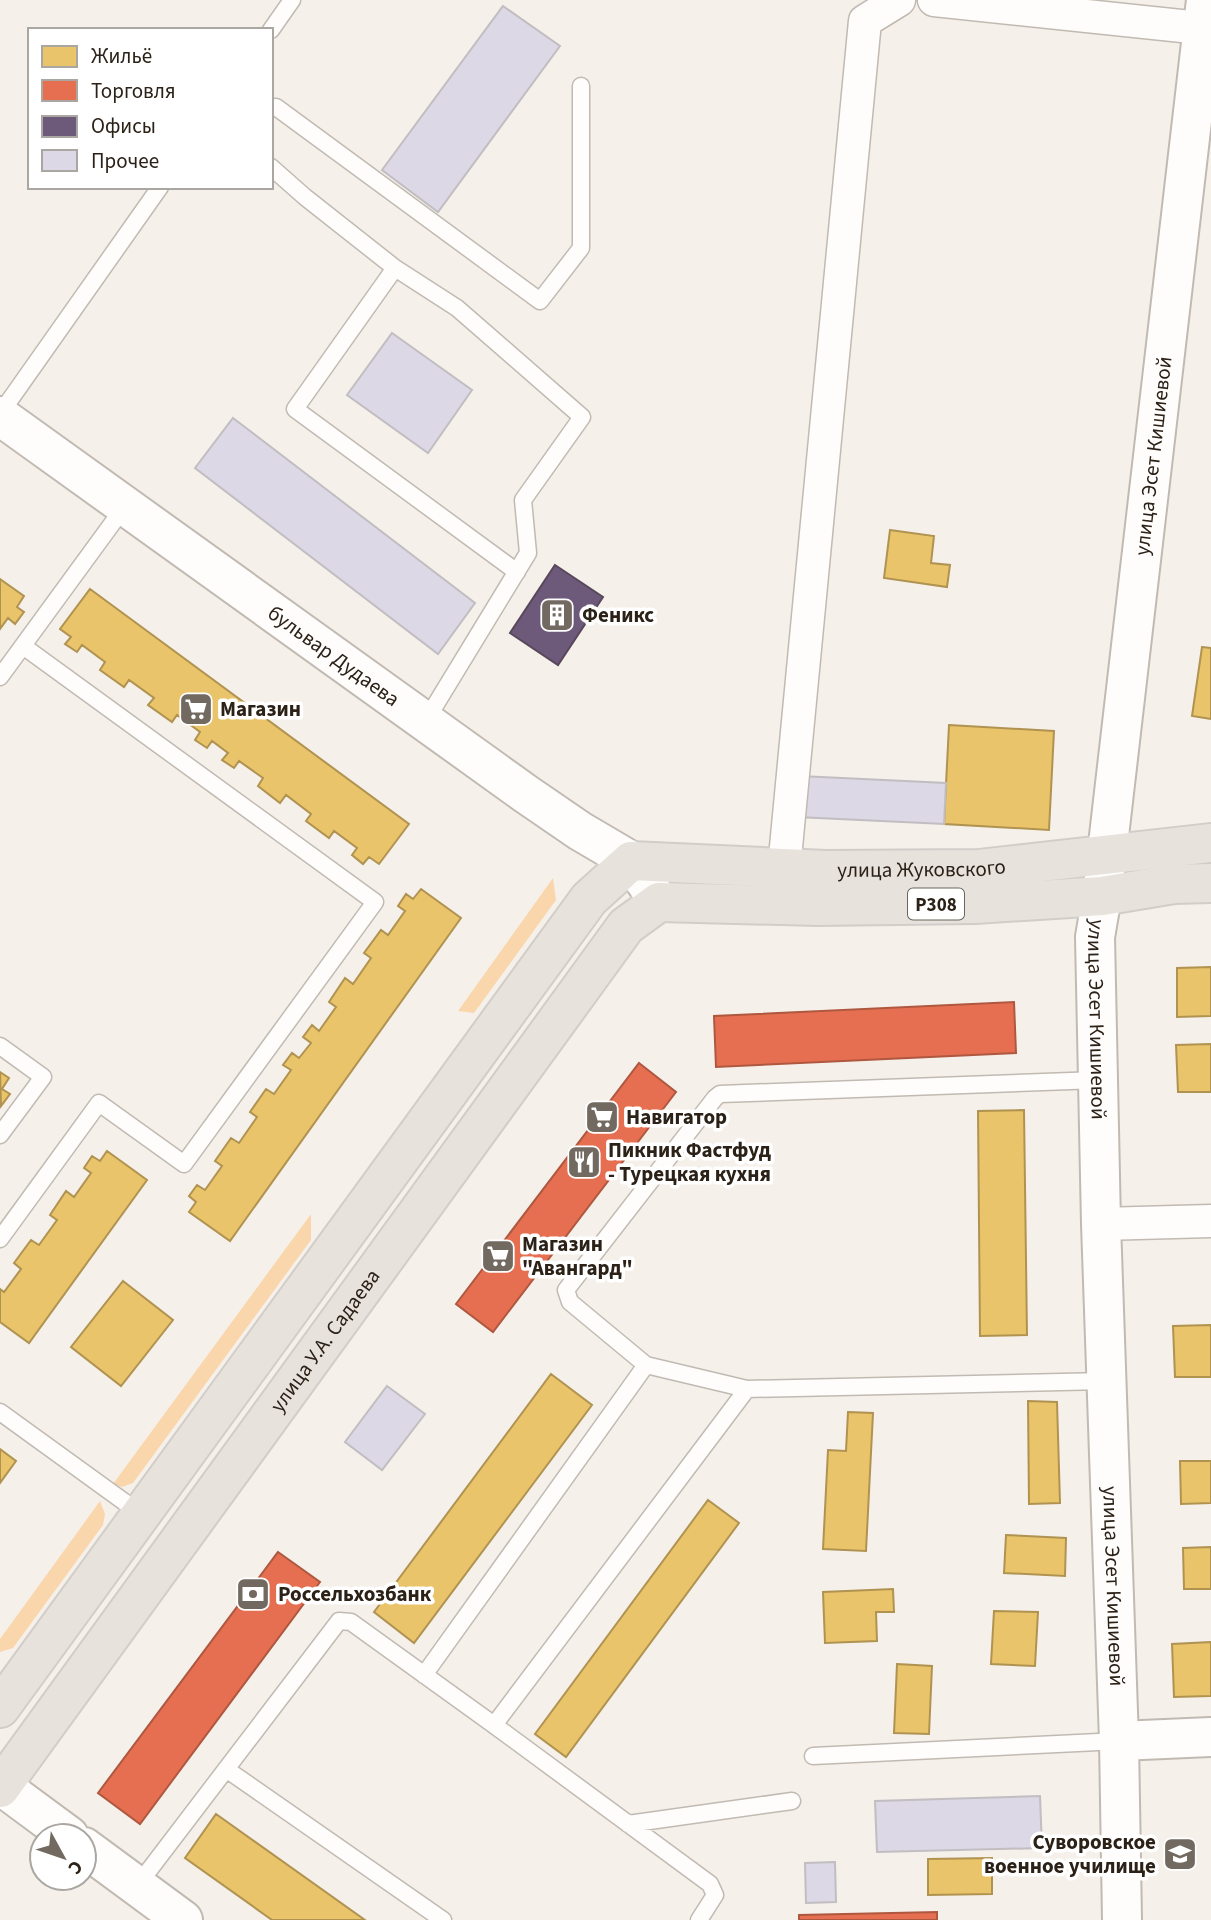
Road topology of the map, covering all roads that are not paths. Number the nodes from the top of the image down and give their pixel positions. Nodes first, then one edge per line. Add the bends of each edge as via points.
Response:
1 (292, 0) edge
2 (899, 0) edge
3 (934, 0) edge
4 (1207, 19) edge
5 (272, 28) edge
6 (581, 86) dead end
7 (276, 107) dead end
8 (273, 169) edge
9 (159, 189) edge
10 (395, 268) junction
11 (0, 415) edge
12 (125, 506) junction
13 (517, 572) junction
14 (23, 646) junction
15 (0, 677) edge
16 (425, 722) junction
17 (1211, 843) edge
18 (1108, 853) junction
19 (631, 861) junction
20 (784, 868) junction
21 (1211, 883) edge
22 (1102, 896) junction
23 (659, 902) junction
24 (0, 1046) edge
25 (1098, 1080) junction
26 (0, 1135) edge
27 (1211, 1221) edge
28 (1101, 1224) junction
29 (0, 1240) edge
30 (646, 1364) junction
31 (1106, 1381) junction
32 (747, 1388) junction
33 (0, 1412) edge
34 (141, 1514) junction
35 (424, 1675) junction
36 (2, 1699) edge
37 (494, 1725) junction
38 (1211, 1737) edge
39 (1119, 1741) junction
40 (813, 1756) dead end
41 (226, 1769) junction
42 (0, 1786) edge
43 (792, 1801) dead end
44 (50, 1822) edge
45 (628, 1824) junction
46 (98, 1857) edge
47 (137, 1886) junction
48 (183, 1920) edge
49 (443, 1920) edge
50 (699, 1920) edge
51 (1122, 1920) edge

1 - 5 lane
2 - 20 street via 865,21
3 - 4 street
4 - 18 main road, улица Эсет Кишиевой
6 - 7 lane via 581,248 540,301
8 - 10 lane
9 - 11 lane
10 - 13 lane via 457,308 582,417 523,500 528,553
10 - 13 lane via 295,409
11 - 12 main road, бульвар Дудаева
12 - 14 lane
12 - 16 main road, бульвар Дудаева
13 - 16 lane
14 - 15 lane
14 - 29 lane via 375,902 184,1164 99,1103
16 - 19 main road, бульвар Дудаева via 580,831
17 - 18 main road, улица Жуковского / P308
18 - 20 main road, улица Жуковского / P308 via 979,869
18 - 22 main road, улица Эсет Кишиевой
19 - 20 main road, улица Жуковского / P308
19 - 23 main road, бульвар Дудаева
19 - 34 main road via 589,899
21 - 22 main road, P308
22 - 23 main road, P308 via 844,906
22 - 25 main road, улица Эсет Кишиевой via 1095,937
23 - 42 main road, улица У.А. Садаева via 626,926
24 - 26 lane via 43,1077
25 - 28 main road, улица Эсет Кишиевой
25 - 30 lane via 717,1096 566,1290 570,1302
27 - 28 street
28 - 31 main road, улица Эсет Кишиевой
30 - 32 lane
30 - 35 lane
31 - 32 lane
31 - 39 main road, улица Эсет Кишиевой
32 - 37 lane
33 - 34 lane
34 - 36 main road
35 - 37 lane
35 - 41 lane via 351,1622 339,1620
37 - 45 lane
38 - 39 main road
39 - 40 lane
39 - 51 main road, улица Эсет Кишиевой
41 - 47 lane
41 - 49 lane
42 - 44 main road
43 - 45 lane
45 - 50 lane via 714,1889 712,1902
46 - 47 main road
47 - 48 main road

